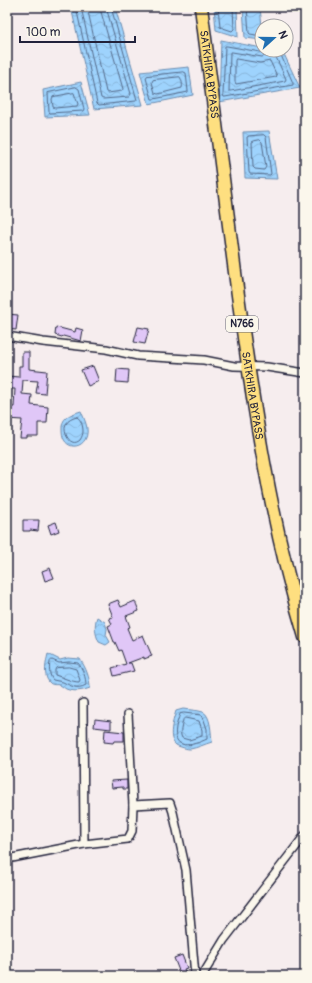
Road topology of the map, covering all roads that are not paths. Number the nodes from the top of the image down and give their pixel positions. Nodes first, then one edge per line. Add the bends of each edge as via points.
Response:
1 (201, 7) edge
2 (7, 336) edge
3 (248, 366) junction
4 (305, 372) edge
5 (305, 638) edge
6 (83, 703) dead end
7 (128, 714) dead end
8 (133, 805) junction
9 (305, 835) edge
10 (84, 844) junction
11 (7, 859) edge
12 (196, 976) edge
13 (202, 976) edge

1 - 3 highway, SATKHIRA BYPASS / N766
2 - 3 street via 106,349 138,356
3 - 4 street
3 - 5 highway, SATKHIRA BYPASS / N766 via 274,514
6 - 10 street
7 - 8 street
8 - 10 street via 132,832 128,839
8 - 12 street via 170,803 186,870
9 - 13 street via 224,940
10 - 11 street

